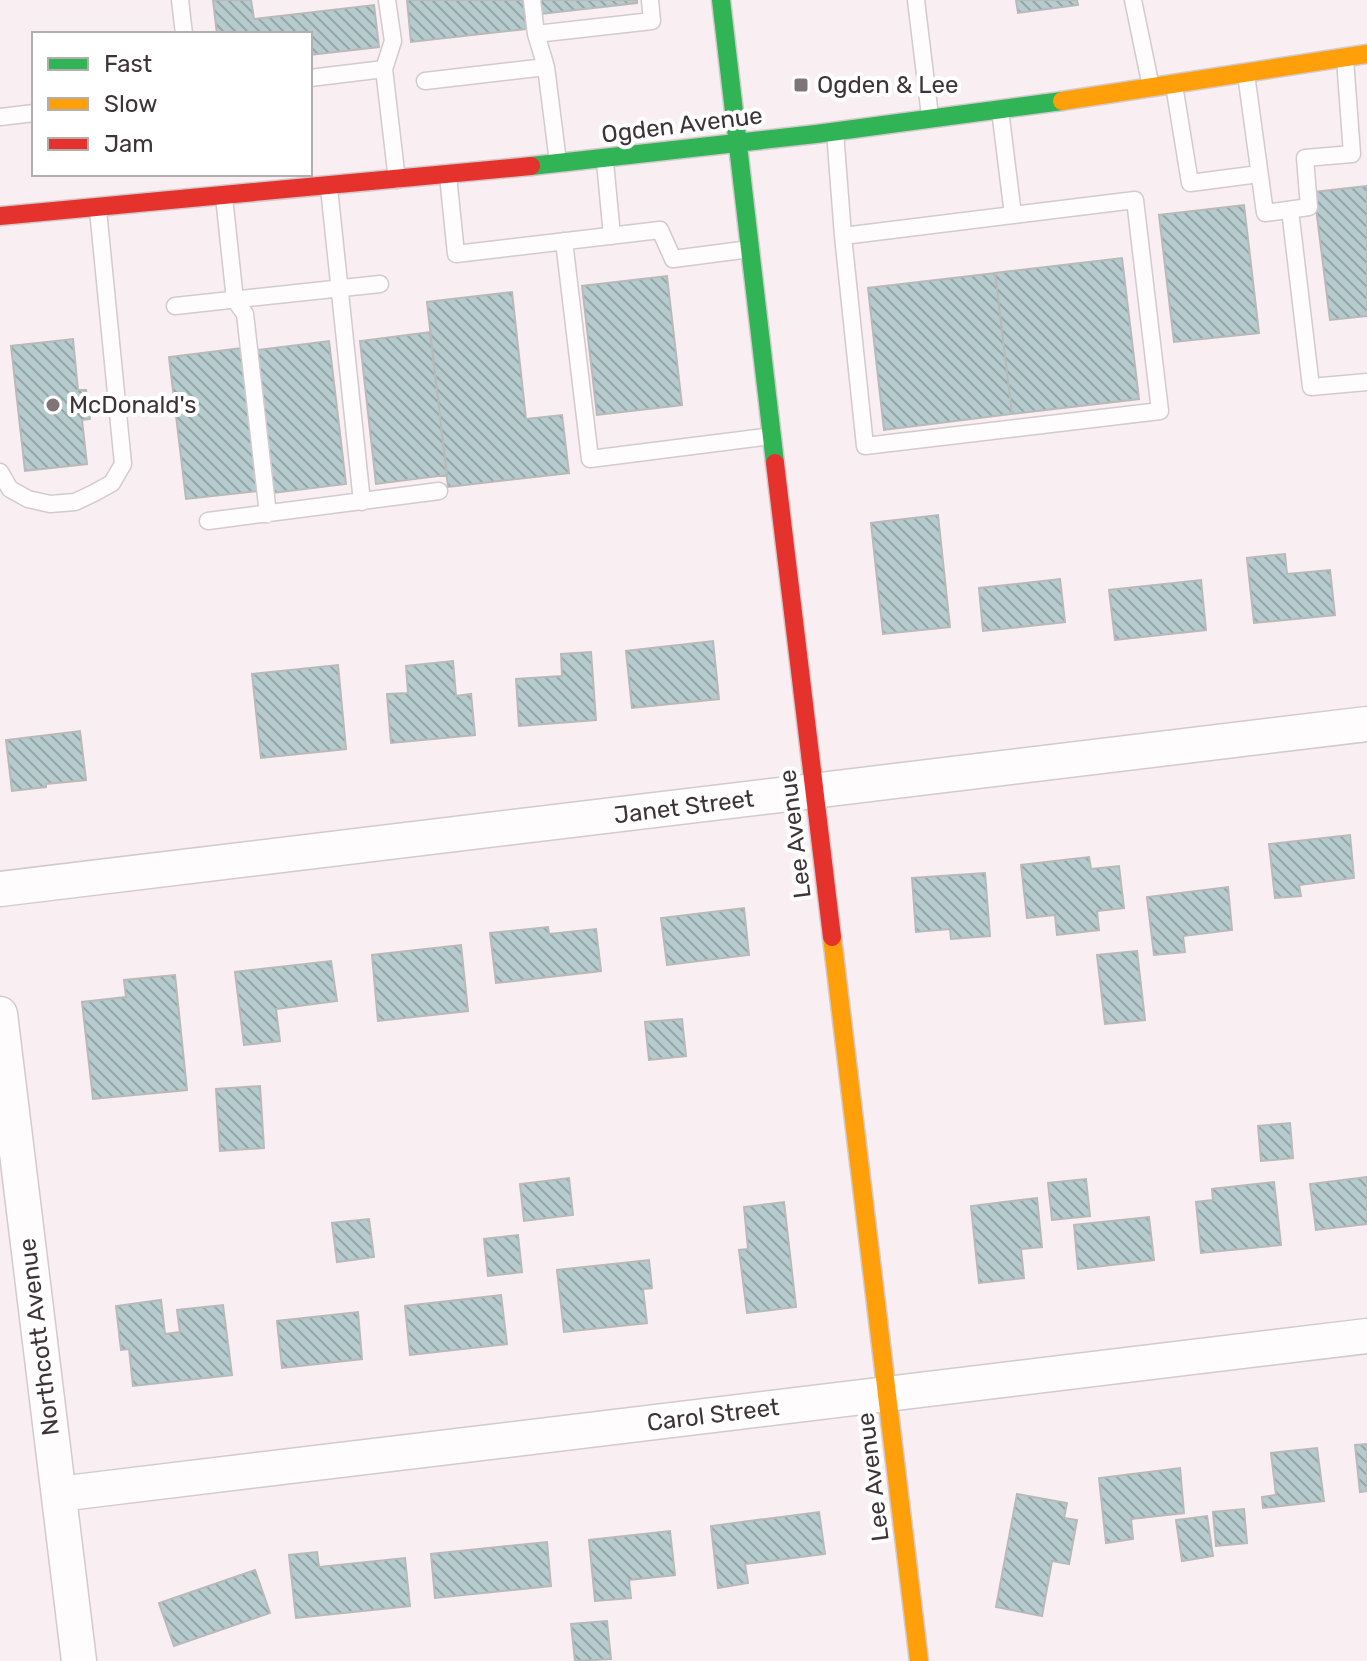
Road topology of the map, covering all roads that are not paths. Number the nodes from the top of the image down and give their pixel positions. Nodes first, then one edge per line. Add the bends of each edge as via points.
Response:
1 (180, 0) edge
2 (387, 0) edge
3 (532, 0) edge
4 (650, 0) edge
5 (721, 0) edge
6 (916, 0) edge
7 (1133, 0) edge
8 (184, 32) edge
9 (536, 34) junction
10 (1367, 54) edge
11 (1345, 58) junction
12 (546, 67) junction
13 (384, 69) junction
14 (1246, 73) junction
15 (312, 78) edge
16 (425, 81) dead end
17 (1174, 85) junction
18 (1151, 88) junction
19 (1000, 109) junction
20 (32, 113) edge
21 (0, 117) edge
22 (930, 118) junction
23 (835, 131) junction
24 (739, 143) junction
25 (604, 158) junction
26 (559, 163) junction
27 (448, 174) junction
28 (1259, 174) junction
29 (249, 176) edge
30 (397, 180) junction
31 (329, 186) junction
32 (251, 194) junction
33 (224, 197) junction
34 (98, 208) junction
35 (1290, 210) junction
36 (1013, 215) junction
37 (0, 216) edge
38 (612, 236) junction
39 (843, 236) junction
40 (564, 241) junction
41 (751, 249) junction
42 (380, 284) dead end
43 (339, 289) junction
44 (235, 300) junction
45 (175, 306) dead end
46 (1367, 382) edge
47 (773, 436) junction
48 (0, 472) edge
49 (439, 491) dead end
50 (362, 502) junction
51 (268, 514) junction
52 (208, 521) dead end
53 (1367, 724) edge
54 (814, 791) junction
55 (0, 889) edge
56 (0, 1014) edge
57 (1367, 1336) edge
58 (887, 1394) junction
59 (59, 1494) junction
60 (79, 1661) edge
61 (919, 1661) edge

1 - 8 lane
2 - 13 lane via 393,41
3 - 9 lane
4 - 9 lane via 652,21
5 - 24 street, Lee Avenue
6 - 22 lane
7 - 18 lane
9 - 12 lane
10 - 11 street, Ogden Avenue
11 - 14 street, Ogden Avenue
11 - 35 lane via 1352,154 1305,158 1309,207
12 - 16 lane
12 - 26 lane
13 - 15 lane
13 - 30 lane
14 - 17 street, Ogden Avenue
14 - 28 lane
17 - 18 street, Ogden Avenue
17 - 28 lane via 1190,183
18 - 19 street, Ogden Avenue
19 - 22 street, Ogden Avenue
19 - 36 lane
20 - 21 lane
22 - 23 street, Ogden Avenue
23 - 24 street, Ogden Avenue
23 - 39 lane
24 - 25 street, Ogden Avenue
24 - 41 street, Lee Avenue
25 - 26 street, Ogden Avenue
25 - 38 lane
26 - 27 street, Ogden Avenue
27 - 30 street, Ogden Avenue
27 - 40 lane via 456,254
28 - 35 lane via 1265,213
29 - 32 lane
30 - 31 street, Ogden Avenue
31 - 32 street, Ogden Avenue
31 - 43 lane
32 - 33 street, Ogden Avenue
33 - 34 street, Ogden Avenue
33 - 44 lane
34 - 37 street, Ogden Avenue
34 - 48 lane via 123,464 112,483 94,493 75,502 50,504 10,489
35 - 46 lane via 1311,387
36 - 39 lane
36 - 39 lane via 1135,200 1160,411 865,446
38 - 40 lane
38 - 41 lane via 660,230 673,259
40 - 47 lane via 590,459
41 - 47 street, Lee Avenue
42 - 43 lane
43 - 44 lane
43 - 50 lane
44 - 45 lane
44 - 51 lane via 245,314
47 - 54 street, Lee Avenue
49 - 50 lane
50 - 51 lane
51 - 52 lane
53 - 54 street, Janet Street
54 - 55 street, Janet Street
54 - 58 street, Lee Avenue
56 - 59 street, Northcott Avenue
57 - 58 street, Carol Street
58 - 59 street, Carol Street
58 - 61 street, Lee Avenue
59 - 60 street, Northcott Avenue

